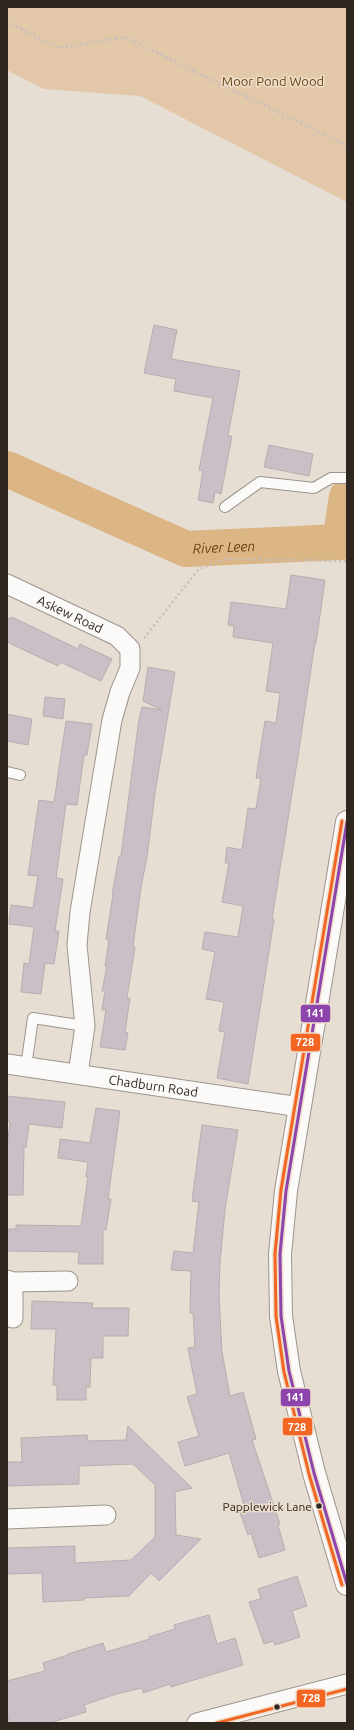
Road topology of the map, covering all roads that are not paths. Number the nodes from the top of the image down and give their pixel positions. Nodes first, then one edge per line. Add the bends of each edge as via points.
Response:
1 (347, 478) edge
2 (225, 507) dead end
3 (7, 584) edge
4 (7, 772) edge
5 (20, 775) dead end
6 (347, 822) edge
7 (85, 1026) junction
8 (7, 1064) edge
9 (26, 1066) junction
10 (78, 1074) junction
11 (300, 1107) junction
12 (10, 1281) edge
13 (68, 1281) dead end
14 (13, 1318) dead end
15 (106, 1515) dead end
16 (7, 1519) edge
17 (347, 1584) edge
18 (347, 1684) edge
19 (197, 1723) edge

1 - 2 lane via 331,478 314,488 260,482
3 - 7 street, Askew Road via 117,636 130,649 130,668 112,720 80,912 77,945
4 - 5 lane
6 - 11 street
7 - 9 lane via 33,1018
7 - 10 street
8 - 9 street, Chadburn Road
9 - 10 street, Chadburn Road
10 - 11 street, Chadburn Road
11 - 17 street via 286,1191 280,1254 281,1316 289,1371 314,1473
12 - 13 street
12 - 14 street
15 - 16 street
18 - 19 street

